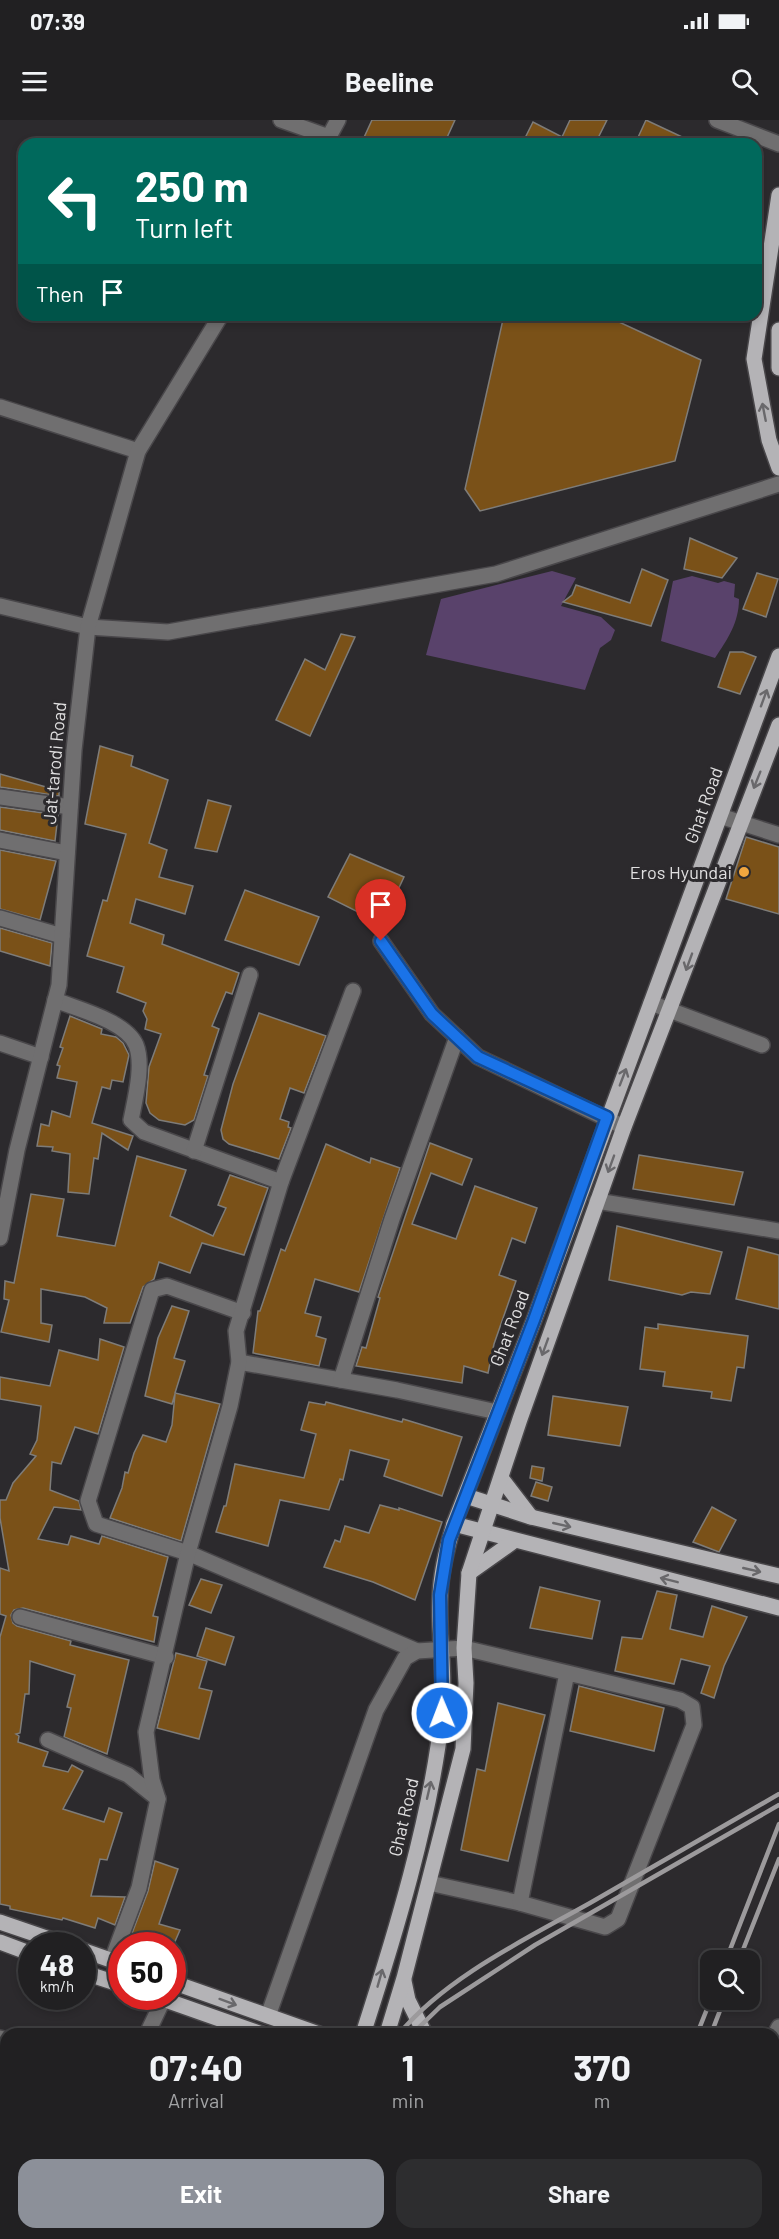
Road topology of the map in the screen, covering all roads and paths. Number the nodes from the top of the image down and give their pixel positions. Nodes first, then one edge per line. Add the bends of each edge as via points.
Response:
1 (280, 120) edge
2 (338, 120) edge
3 (717, 120) edge
4 (322, 138) edge
5 (328, 138) edge
6 (779, 144) edge
7 (779, 195) edge
8 (762, 307) edge
9 (217, 321) edge
10 (760, 321) edge
11 (779, 330) edge
12 (779, 368) edge
13 (0, 407) edge
14 (138, 451) junction
15 (779, 468) edge
16 (779, 484) edge
17 (0, 606) edge
18 (88, 627) junction
19 (779, 656) edge
20 (779, 725) edge
21 (0, 797) edge
22 (70, 807) junction
23 (720, 816) junction
24 (740, 822) junction
25 (779, 835) edge
26 (0, 840) edge
27 (67, 853) junction
28 (0, 918) edge
29 (62, 936) junction
30 (381, 941) dead end
31 (250, 975) dead end
32 (353, 991) dead end
33 (55, 1000) junction
34 (651, 1003) junction
35 (670, 1012) junction
36 (457, 1037) junction
37 (0, 1043) edge
38 (762, 1045) dead end
39 (41, 1057) junction
40 (607, 1117) junction
41 (624, 1127) junction
42 (194, 1151) junction
43 (281, 1182) junction
44 (597, 1202) junction
45 (779, 1231) edge
46 (0, 1238) edge
47 (243, 1313) junction
48 (239, 1362) junction
49 (341, 1380) junction
50 (497, 1412) junction
51 (501, 1478) junction
52 (466, 1496) junction
53 (492, 1507) junction
54 (531, 1517) junction
55 (454, 1524) junction
56 (482, 1532) junction
57 (514, 1541) junction
58 (188, 1553) junction
59 (469, 1573) junction
60 (779, 1576) edge
61 (779, 1608) edge
62 (20, 1617) dead end
63 (464, 1648) junction
64 (441, 1649) junction
65 (417, 1651) junction
66 (166, 1657) junction
67 (567, 1673) junction
68 (48, 1740) dead end
69 (158, 1799) junction
70 (429, 1882) junction
71 (520, 1903) junction
72 (0, 1922) edge
73 (29, 1932) edge
74 (126, 1932) edge
75 (0, 1942) edge
76 (18, 1949) edge
77 (404, 1978) junction
78 (186, 1987) edge
79 (186, 2007) edge
80 (156, 2010) edge
81 (268, 2016) junction
82 (149, 2028) edge
83 (244, 2028) edge
84 (302, 2028) edge
85 (365, 2028) edge
86 (389, 2028) edge
87 (421, 2028) edge

1 - 4 street
2 - 5 street
3 - 6 street
8 -> 7 main road
9 - 14 street, Jat-tarodi Road
15 -> 10 main road via 769,440 754,359
11 - 12 main road
13 - 14 street
14 - 18 street, Jat-tarodi Road
16 - 18 street via 496,574 168,632
17 - 18 street
18 - 22 street, Jat-tarodi Road
23 -> 19 main road, Ghat Road
20 -> 24 main road
21 - 22 street
22 - 27 street, Jat-tarodi Road
23 - 24 street
23 - 34 main road, Ghat Road
24 - 25 street
24 -> 35 main road
26 - 27 street
27 - 29 street, Jat-tarodi Road
28 - 29 street
29 - 33 street, Jat-tarodi Road
30 - 36 street via 432,1014
31 - 42 street
32 - 43 street
33 - 39 street, Jat-tarodi Road
33 - 42 street via 116,1024 136,1045 139,1078 131,1120 144,1132
34 - 35 street
40 -> 34 main road, Ghat Road
35 - 38 street
35 - 41 main road
36 - 40 street via 478,1057
36 - 49 street via 392,1219
37 - 39 street
39 - 46 street, Jat-tarodi Road
40 - 41 street
40 - 50 main road, Ghat Road
41 -> 44 main road
42 - 43 street
43 - 47 street
44 - 45 street
44 -> 51 main road
47 - 48 street via 236,1330
47 - 58 street via 167,1286 152,1290 88,1501 96,1524
48 - 49 street
48 - 58 street
49 - 50 street
50 - 52 main road, Ghat Road
51 - 53 main road
51 - 54 main road
52 - 53 main road
52 - 55 main road, Ghat Road
53 - 54 main road
53 - 56 main road
54 -> 60 main road
55 - 56 main road
55 - 64 main road, Ghat Road via 440,1595
56 - 57 main road
56 - 59 main road
57 - 59 main road
61 -> 57 main road
58 - 65 street
58 - 66 street
59 - 63 main road
62 - 66 street
63 - 64 street
63 - 67 street
63 - 70 main road via 463,1749
64 - 65 street
85 -> 64 main road, Ghat Road via 409,1877 433,1774 442,1713
65 - 81 street via 405,1658 376,1710
66 - 69 street via 146,1732
67 - 71 street
67 - 71 street via 680,1700 692,1707 694,1725 618,1919 605,1927
68 - 69 street via 128,1775
69 - 74 street
70 - 71 street
70 - 77 main road
72 - 73 main road
75 - 76 main road
77 - 86 main road
77 - 87 main road via 408,2000
78 -> 81 main road
79 - 83 main road
80 - 82 street
81 - 84 main road

